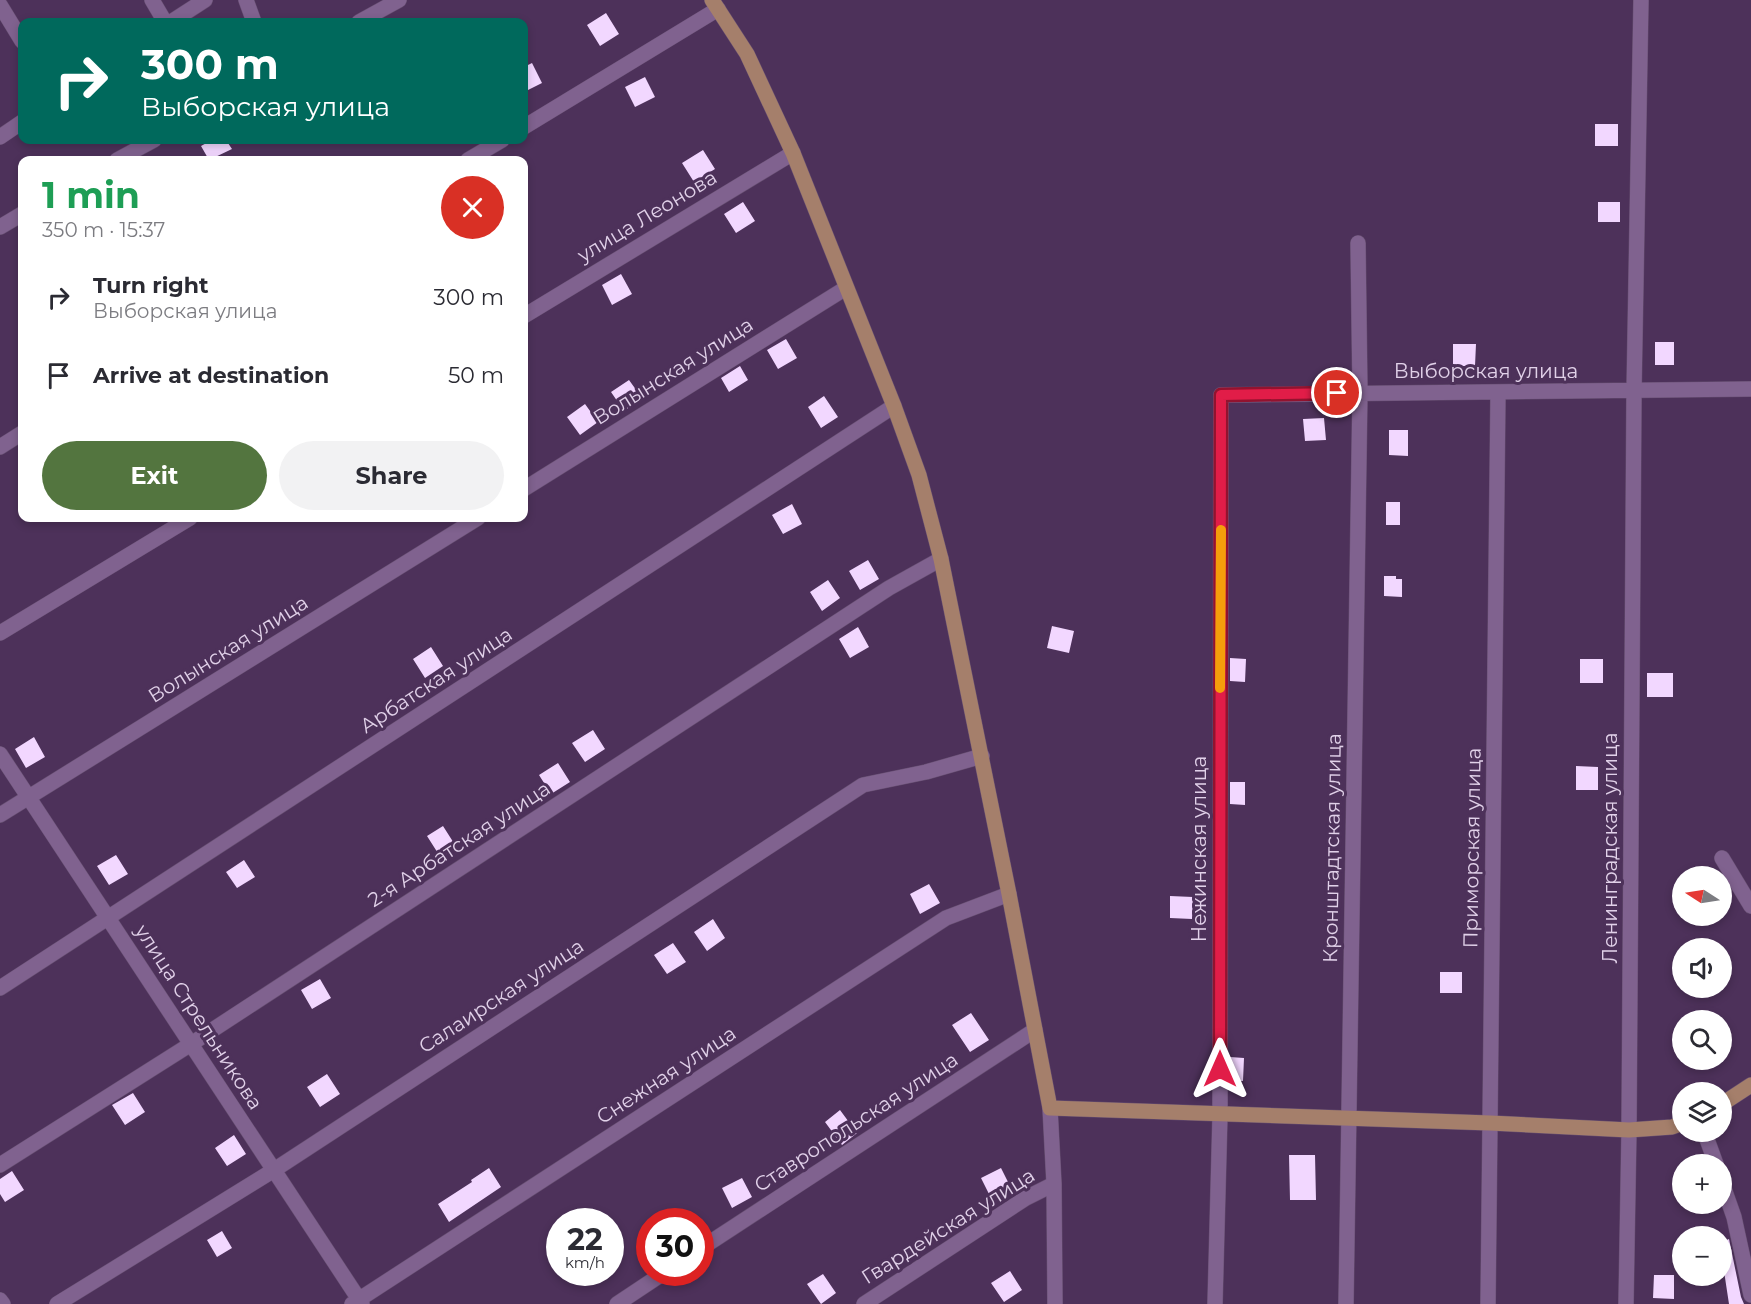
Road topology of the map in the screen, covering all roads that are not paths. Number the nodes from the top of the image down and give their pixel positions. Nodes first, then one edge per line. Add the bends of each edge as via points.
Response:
1 (152, 0) edge
2 (205, 0) edge
3 (246, 0) edge
4 (399, 0) edge
5 (1641, 0) edge
6 (715, 4) edge
7 (0, 5) edge
8 (163, 18) edge
9 (177, 18) edge
10 (253, 18) edge
11 (366, 18) edge
12 (18, 34) edge
13 (528, 124) edge
14 (18, 125) edge
15 (0, 137) edge
16 (147, 144) edge
17 (495, 144) edge
18 (793, 153) junction
19 (124, 156) edge
20 (475, 156) edge
21 (18, 216) edge
22 (0, 227) edge
23 (1358, 243) dead end
24 (846, 288) junction
25 (528, 314) edge
26 (1751, 389) edge
27 (1360, 392) junction
28 (1634, 392) junction
29 (1498, 393) junction
30 (1221, 395) joint
31 (894, 406) junction
32 (18, 436) edge
33 (0, 447) edge
34 (528, 487) edge
35 (183, 522) edge
36 (472, 522) edge
37 (941, 559) junction
38 (0, 633) edge
39 (0, 754) edge
40 (982, 756) junction
41 (30, 797) junction
42 (0, 815) edge
43 (1722, 858) dead end
44 (1009, 894) junction
45 (1751, 906) edge
46 (109, 918) junction
47 (0, 988) edge
48 (1035, 1030) junction
49 (191, 1044) junction
50 (1751, 1085) edge
51 (1732, 1097) edge
52 (1050, 1108) junction
53 (1220, 1115) junction
54 (1349, 1119) junction
55 (1490, 1124) junction
56 (1672, 1127) edge
57 (1629, 1131) junction
58 (0, 1165) edge
59 (274, 1170) junction
60 (1054, 1184) junction
61 (1732, 1211) edge
62 (714, 1240) edge
63 (644, 1286) edge
64 (1751, 1295) edge
65 (0, 1300) edge
66 (358, 1302) edge
67 (3, 1304) edge
68 (57, 1304) edge
69 (616, 1304) edge
70 (864, 1304) edge
71 (1054, 1304) edge
72 (1215, 1304) edge
73 (1346, 1304) edge
74 (1488, 1304) edge
75 (1626, 1304) edge

1 - 8 street
2 - 9 street
3 - 10 street
4 - 11 street
5 - 28 street, Ленинградская улица
6 - 13 street
6 - 18 main road via 747,54
7 - 12 street
14 - 15 street
16 - 19 street
17 - 20 street
18 - 24 main road
18 - 25 street, улица Леонова
21 - 22 street
23 - 27 street, Кронштадтская улица
24 - 31 main road
24 - 34 street, Волынская улица
26 - 28 street, Выборская улица
27 - 29 street, Выборская улица
27 - 30 street, Выборская улица
27 - 54 street, Кронштадтская улица
28 - 29 street, Выборская улица
28 - 57 street, Ленинградская улица
29 - 55 street, Приморская улица
30 - 53 street, Нежинская улица
31 - 37 main road via 919,475
31 - 46 street, Арбатская улица
32 - 33 street
35 - 38 street
36 - 41 street, Волынская улица
37 - 40 main road
37 - 49 street, 2-я Арбатская улица via 879,594
39 - 41 street, улица Стрельникова
40 - 44 main road
40 - 59 street, Салаирская улица via 863,785
41 - 42 street, Волынская улица
41 - 46 street, улица Стрельникова
43 - 45 street
44 - 48 main road
44 - 66 street, Снежная улица via 946,918
46 - 47 street, Арбатская улица
46 - 49 street, улица Стрельникова
48 - 52 main road
48 - 62 street, Ставропольская улица
49 - 58 street, 2-я Арбатская улица
49 - 59 street, улица Стрельникова
50 - 51 main road
52 - 53 main road
52 - 60 street
53 - 54 main road
53 - 72 street, Нежинская улица
54 - 55 main road
54 - 73 street, Кронштадтская улица
55 - 57 main road
55 - 74 street, Приморская улица
56 - 57 main road
57 - 75 street, Ленинградская улица
59 - 66 street, улица Стрельникова
59 - 68 street, Салаирская улица
60 - 70 street, Гвардейская улица via 1026,1197
60 - 71 street
61 - 64 street
63 - 69 street
65 - 67 street

